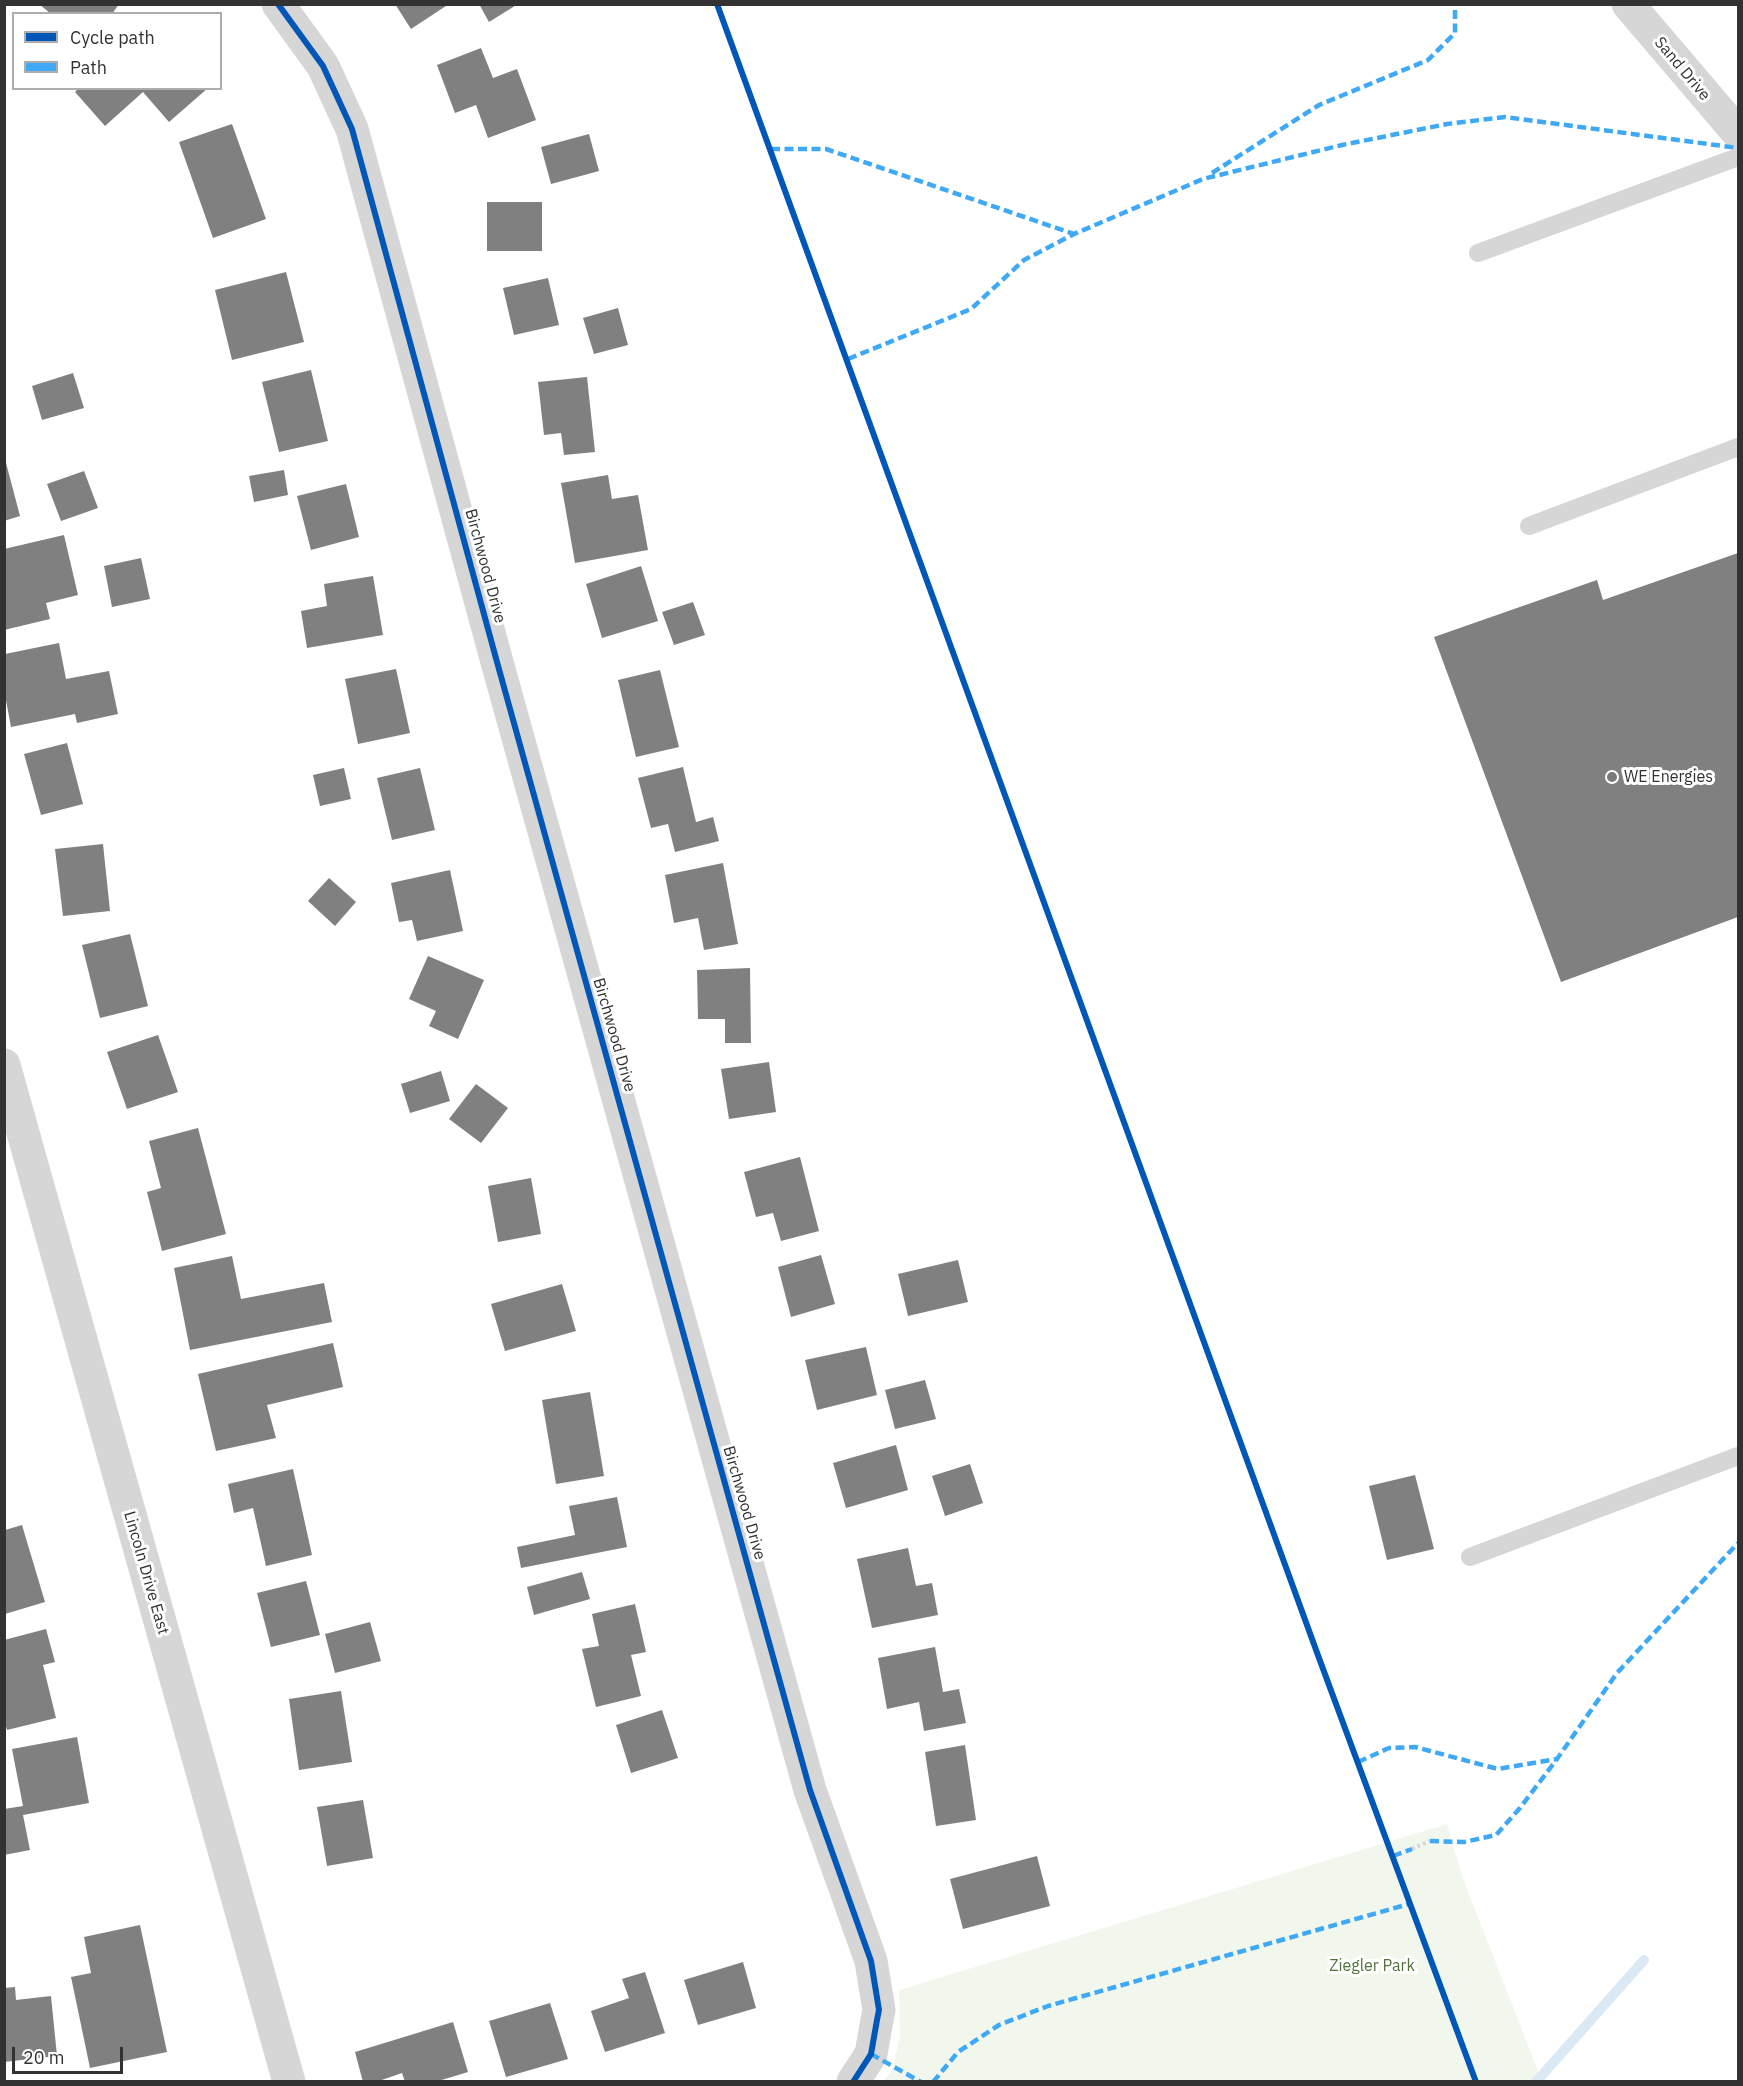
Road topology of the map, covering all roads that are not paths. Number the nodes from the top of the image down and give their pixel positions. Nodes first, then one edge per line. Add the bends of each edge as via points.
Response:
1 (278, 4) edge
2 (1628, 4) edge
3 (1738, 133) edge
4 (1738, 157) edge
5 (1478, 253) dead end
6 (1738, 447) edge
7 (1529, 526) dead end
8 (4, 1065) edge
9 (1738, 1456) edge
10 (1470, 1557) dead end
11 (289, 2082) edge
12 (854, 2082) edge

1 - 12 street, Birchwood Drive via 323,66 352,129 810,1791 870,1961 879,2010 871,2054
2 - 3 street, Sand Drive
4 - 5 lane
6 - 7 lane
8 - 11 street, Lincoln Drive East
9 - 10 lane

